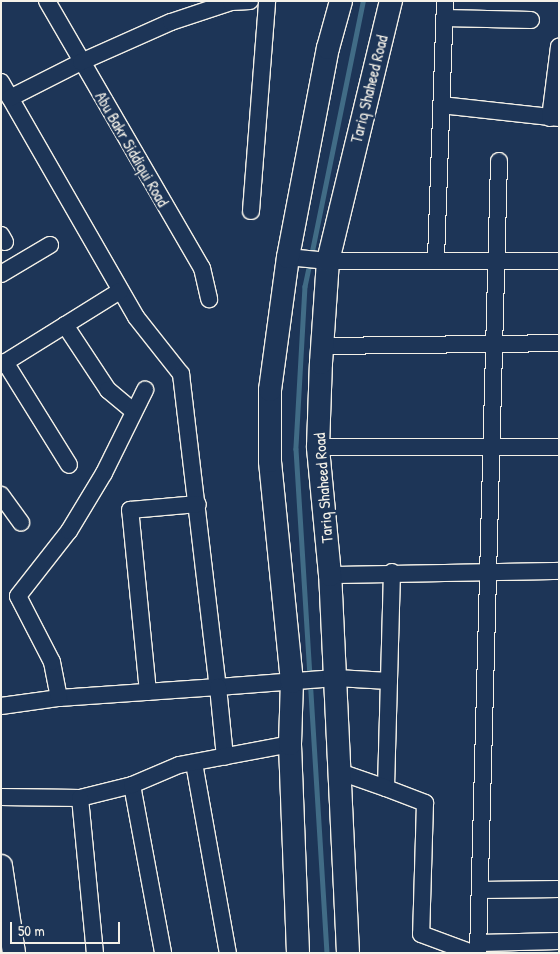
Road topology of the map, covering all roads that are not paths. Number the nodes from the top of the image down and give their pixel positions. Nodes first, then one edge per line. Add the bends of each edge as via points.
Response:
1 (47, 1) edge
2 (250, 1) edge
3 (267, 1) edge
4 (341, 1) edge
5 (391, 1) edge
6 (445, 1) edge
7 (444, 18) junction
8 (531, 20) dead end
9 (559, 46) edge
10 (81, 62) junction
11 (1, 82) edge
12 (10, 98) junction
13 (442, 106) junction
14 (555, 118) edge
15 (499, 161) dead end
16 (251, 211) dead end
17 (50, 245) dead end
18 (307, 259) junction
19 (436, 259) junction
20 (498, 260) junction
21 (559, 261) edge
22 (1, 274) edge
23 (120, 291) junction
24 (209, 299) dead end
25 (65, 325) junction
26 (559, 343) edge
27 (494, 344) junction
28 (324, 346) junction
29 (3, 363) edge
30 (145, 390) dead end
31 (133, 411) junction
32 (318, 447) junction
33 (490, 447) junction
34 (559, 447) edge
35 (69, 465) dead end
36 (1, 495) edge
37 (198, 504) junction
38 (21, 523) dead end
39 (488, 570) junction
40 (559, 570) edge
41 (392, 572) junction
42 (330, 575) junction
43 (333, 678) junction
44 (389, 681) junction
45 (295, 682) junction
46 (218, 687) junction
47 (148, 692) junction
48 (59, 698) junction
49 (1, 706) edge
50 (290, 744) junction
51 (224, 757) junction
52 (194, 763) junction
53 (340, 772) junction
54 (132, 785) junction
55 (386, 788) junction
56 (1, 797) edge
57 (80, 798) junction
58 (1, 866) edge
59 (559, 888) edge
60 (480, 890) junction
61 (5, 922) edge
62 (559, 941) edge
63 (476, 949) edge
64 (14, 953) edge
65 (95, 953) edge
66 (163, 953) edge
67 (228, 953) edge
68 (298, 953) edge
69 (348, 953) edge

1 - 10 street, Abu Bakr Siddiqui Road
2 - 10 street via 231,2 171,22
3 - 16 street
4 - 18 main road, Tariq Shaheed Road via 328,48
5 - 18 main road, Tariq Shaheed Road
6 - 7 street
7 - 8 street
7 - 13 street
9 - 14 street
10 - 12 street
10 - 24 street, Abu Bakr Siddiqui Road via 202,268
11 - 12 street
12 - 23 street
13 - 14 street
13 - 19 street
15 - 20 street
17 - 22 street
18 - 19 street
18 - 28 main road, Tariq Shaheed Road
18 - 45 main road, Tariq Shaheed Road via 270,390 270,452
19 - 20 street
20 - 21 street
20 - 27 street
23 - 25 street
23 - 37 street via 136,317 181,374
25 - 29 street
25 - 31 street via 108,390
26 - 27 street
27 - 28 street
27 - 33 street
28 - 32 main road, Tariq Shaheed Road
29 - 35 street
30 - 31 street
31 - 48 street via 104,473 69,531 18,596 52,662
32 - 33 street
32 - 42 main road, Tariq Shaheed Road
33 - 34 street
33 - 39 street
36 - 38 street
37 - 46 street
37 - 47 street via 130,510
39 - 40 street
39 - 41 street
39 - 60 street
41 - 42 street
41 - 44 street
42 - 43 main road, Tariq Shaheed Road
43 - 44 street
43 - 45 street
43 - 53 main road, Tariq Shaheed Road
44 - 55 street
45 - 46 street
45 - 50 main road, Tariq Shaheed Road
46 - 47 street
46 - 51 street
47 - 48 street
48 - 49 street
50 - 51 street
50 - 68 main road, Tariq Shaheed Road
51 - 52 street
52 - 54 street
52 - 67 street
53 - 55 street
53 - 69 main road, Tariq Shaheed Road
54 - 57 street
54 - 66 street
55 - 63 street via 425,803 422,934
56 - 57 street
57 - 65 street
58 - 61 main road
59 - 60 street
60 - 63 street
61 - 64 main road
62 - 63 street

